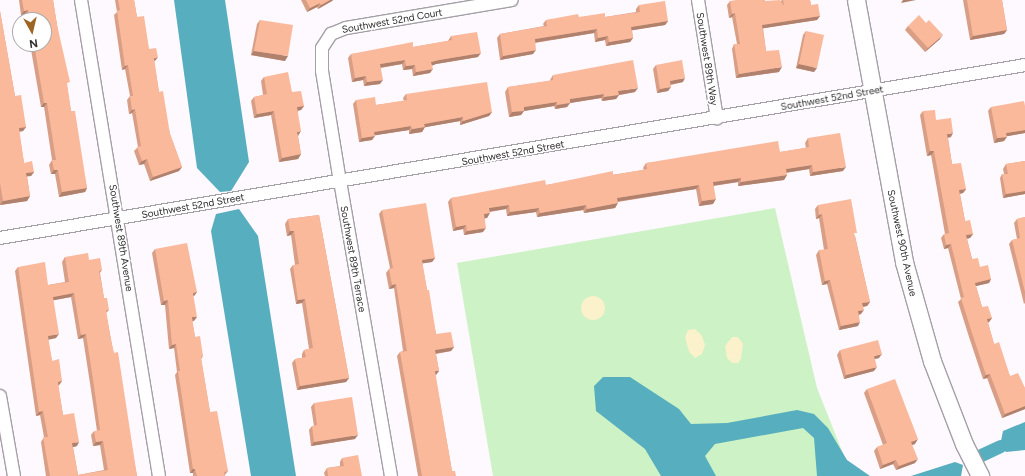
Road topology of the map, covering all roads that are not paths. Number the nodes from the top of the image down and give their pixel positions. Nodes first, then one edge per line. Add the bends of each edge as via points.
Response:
1 (81, 0) edge
2 (512, 0) edge
3 (698, 0) edge
4 (856, 0) edge
5 (324, 43) joint
6 (1025, 65) edge
7 (872, 91) junction
8 (717, 118) junction
9 (340, 182) junction
10 (118, 219) junction
11 (0, 238) edge
12 (0, 396) edge
13 (14, 476) edge
14 (160, 476) edge
15 (391, 476) edge
16 (980, 476) edge

1 - 10 street, Southwest 89th Avenue
2 - 5 street, Southwest 52nd Court via 346,28 331,34
3 - 8 street, Southwest 89th Way
4 - 7 street, Southwest 90th Avenue
5 - 9 street, Southwest 89th Terrace via 321,60
6 - 7 street, Southwest 52nd Street
7 - 8 street, Southwest 52nd Street
7 - 16 street, Southwest 90th Avenue via 904,262 923,331 964,444
8 - 9 street, Southwest 52nd Street
9 - 10 street, Southwest 52nd Street
9 - 15 street, Southwest 89th Terrace
10 - 11 street, Southwest 52nd Street
10 - 14 street, Southwest 89th Avenue
12 - 13 street

